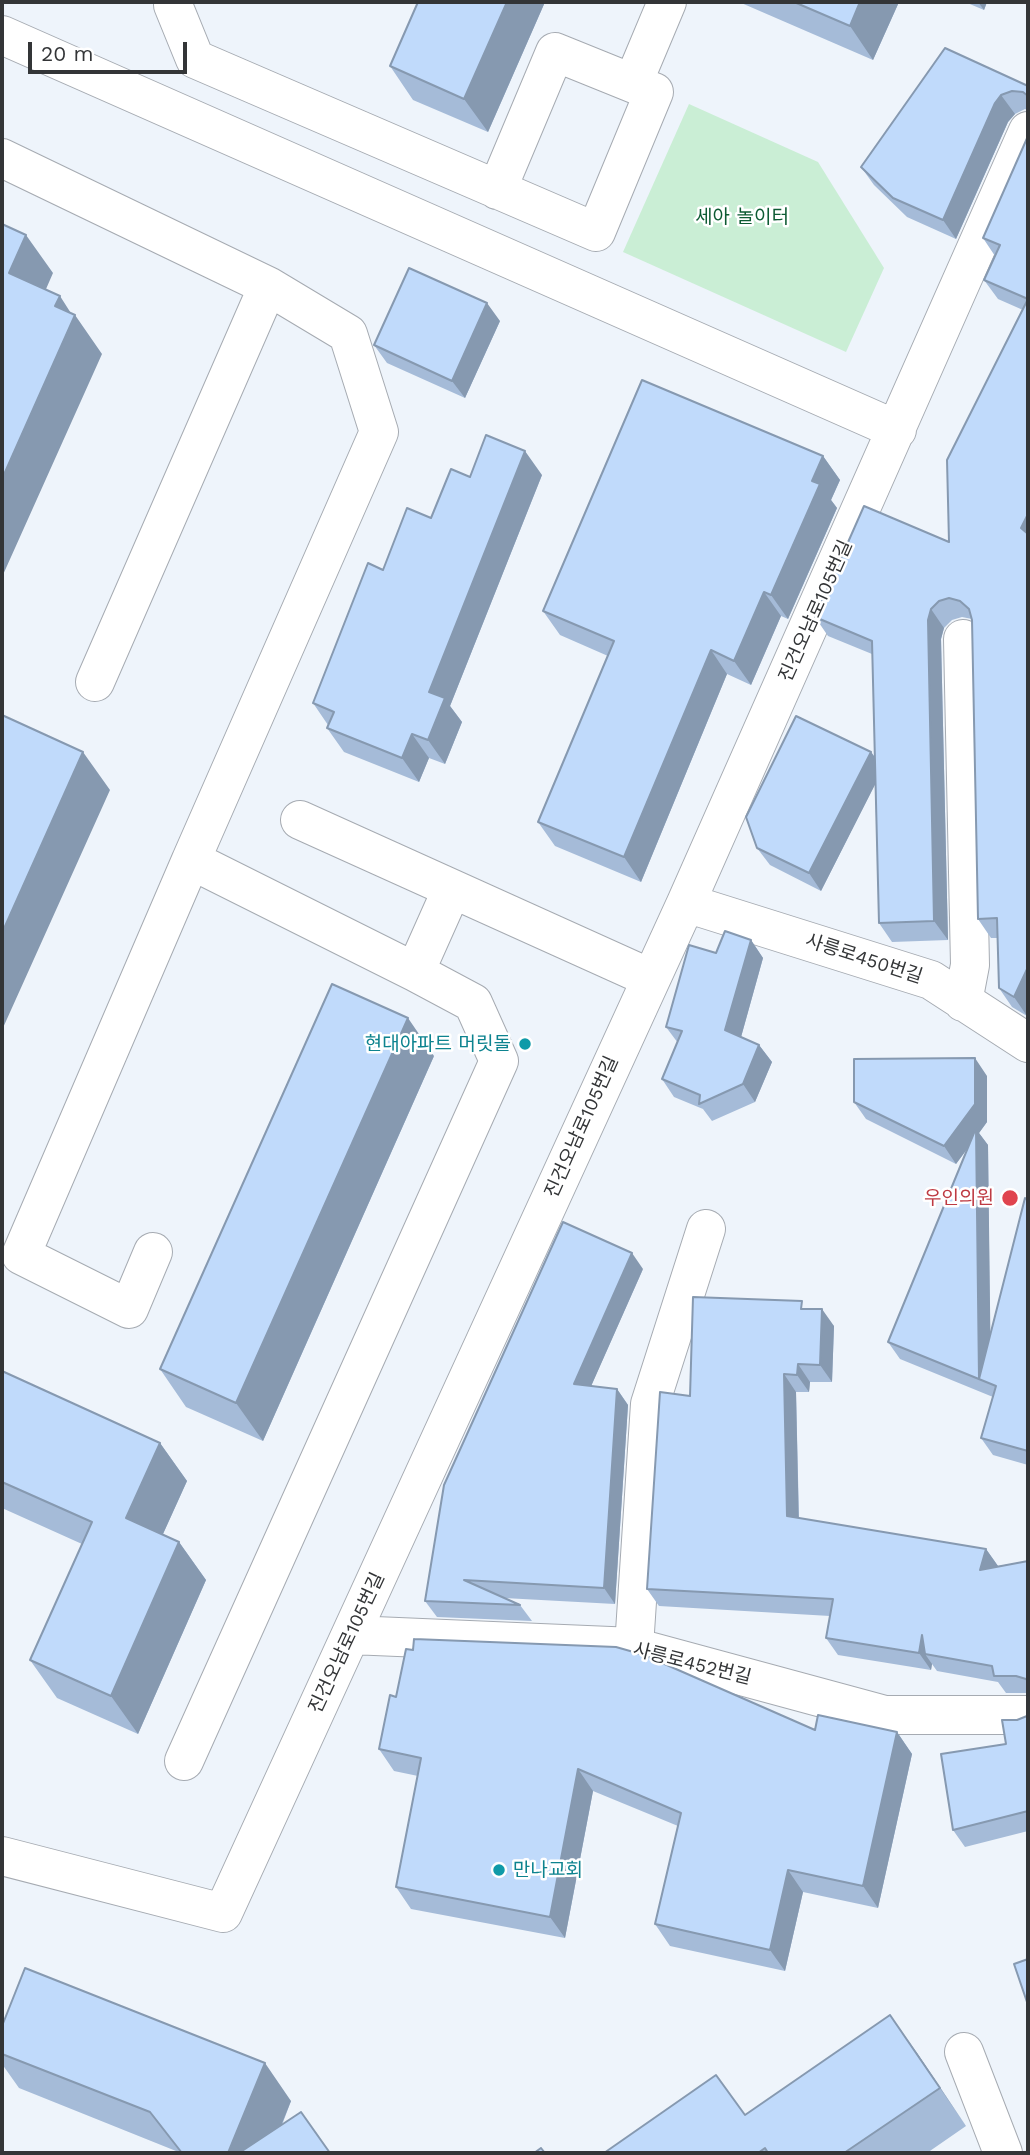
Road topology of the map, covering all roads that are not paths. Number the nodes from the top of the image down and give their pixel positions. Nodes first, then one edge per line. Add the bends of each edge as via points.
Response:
1 (667, 2) edge
2 (171, 3) edge
3 (2, 35) edge
4 (633, 83) junction
5 (1028, 131) edge
6 (2, 158) edge
7 (497, 190) junction
8 (268, 285) junction
9 (897, 430) junction
10 (963, 639) dead end
11 (95, 682) dead end
12 (300, 820) dead end
13 (191, 860) junction
14 (452, 889) junction
15 (686, 903) junction
16 (415, 972) junction
17 (650, 978) junction
18 (964, 1002) junction
19 (1028, 1043) edge
20 (706, 1229) dead end
21 (153, 1252) dead end
22 (351, 1635) junction
23 (634, 1647) junction
24 (1028, 1714) edge
25 (184, 1761) dead end
26 (2, 1856) edge
27 (964, 2052) dead end
28 (1003, 2153) edge

1 - 4 street
2 - 7 street via 195,59
3 - 9 street
4 - 7 street via 555,52
4 - 7 street via 654,92 596,232
5 - 9 street, 진건오남로105번길
6 - 8 street
8 - 11 street
8 - 13 street via 348,334 379,432
9 - 15 street, 진건오남로105번길
10 - 18 street via 970,965
12 - 14 street
13 - 16 street
13 - 21 street via 21,1255 129,1309
14 - 16 street
14 - 17 street
15 - 17 street, 진건오남로105번길
15 - 18 street, 사릉로450번길 via 931,980
16 - 25 street via 473,1003 499,1061
17 - 22 street, 진건오남로105번길
18 - 19 street, 사릉로450번길
20 - 23 street via 650,1404
22 - 23 street, 사릉로452번길
22 - 26 street, 진건오남로105번길 via 223,1913
23 - 24 street, 사릉로452번길 via 885,1715
27 - 28 street

